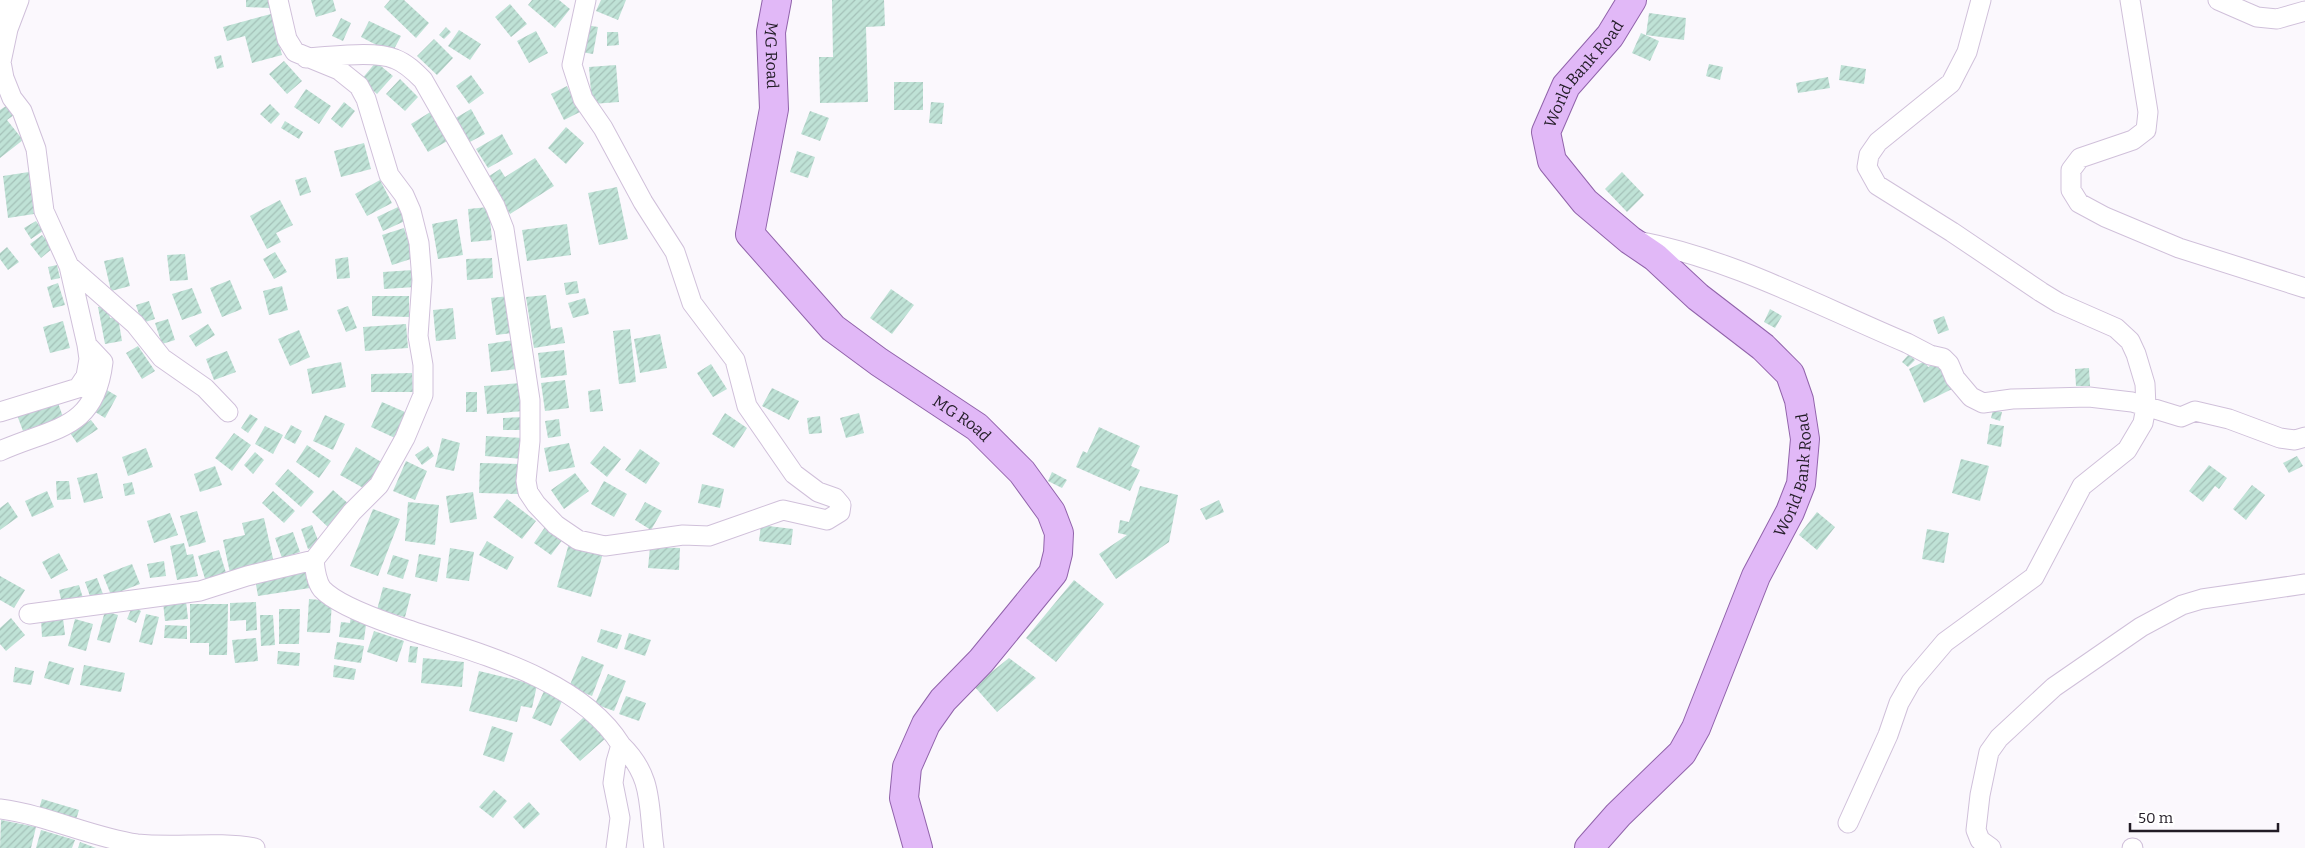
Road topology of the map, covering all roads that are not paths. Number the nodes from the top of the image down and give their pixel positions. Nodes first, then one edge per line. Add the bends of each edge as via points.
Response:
1 (0, 0) edge
2 (19, 0) edge
3 (278, 0) edge
4 (586, 0) edge
5 (777, 0) edge
6 (1632, 0) edge
7 (1981, 0) edge
8 (2130, 0) edge
9 (2218, 0) edge
10 (2305, 11) edge
11 (8, 29) junction
12 (306, 58) junction
13 (1630, 240) junction
14 (69, 266) junction
15 (2305, 288) edge
16 (86, 345) junction
17 (2146, 406) junction
18 (0, 412) edge
19 (228, 412) dead end
20 (2305, 437) edge
21 (0, 451) edge
22 (314, 560) junction
23 (2305, 584) edge
24 (29, 614) dead end
25 (621, 745) junction
26 (0, 810) edge
27 (1848, 823) dead end
28 (255, 848) edge
29 (616, 848) edge
30 (654, 848) edge
31 (918, 848) edge
32 (1589, 848) edge
33 (1990, 848) edge

1 - 11 street
2 - 11 street
3 - 12 street via 287,39 295,52
4 - 12 street via 572,65 583,99 603,128 642,202 675,252 692,303 735,360 748,406 794,474 818,492 835,498 841,505 834,518 827,520 783,510 709,536 683,534 605,546 578,540 556,525 528,492 530,400 511,265 504,229 495,206 423,80 411,69 395,58 381,55
5 - 31 main road, MG Road via 771,32 774,109 750,234 832,328 976,426 1022,472 1051,512 1059,533 1053,574 981,661 943,700 926,724 907,767 904,798
6 - 13 main road, World Bank Road via 1610,36 1566,86 1546,132 1552,161 1585,202
7 - 17 street via 1967,52 1951,83 1878,142 1869,155 1867,167 1877,185 2040,292 2116,328 2130,340 2136,354 2145,384
8 - 15 street via 2148,112 2146,130 2133,140 2080,158 2072,170 2071,190 2079,203 2178,248
9 - 10 street via 2256,17 2277,19
11 - 14 street via 1,62 4,78 12,98 22,111 36,149 44,211
12 - 22 street via 339,70 359,86 366,99 389,175 411,211 420,243 422,280 418,336 423,365 423,395 379,485 352,512
13 - 17 street via 1671,248 1747,274 1930,356 1943,358 1970,397 1983,403 2089,398
13 - 32 main road, World Bank Road via 1763,347 1790,374 1799,400 1805,439 1801,484 1756,576 1696,728 1682,753
14 - 16 street
14 - 19 street via 135,324 162,358 205,388
16 - 18 street via 89,359 86,376 78,388
16 - 21 street via 103,362 100,384 80,417
17 - 20 street via 2181,417 2190,411 2200,412 2280,438 2295,440
17 - 27 street via 2143,423 2127,450 2082,486 2034,577 1945,642 1911,682
22 - 24 street via 200,591
22 - 25 street via 315,575 322,589 338,600 374,618 481,654 542,680 584,705 603,721
23 - 33 street via 2202,599 2182,605 2141,627 2054,687 1999,738 1989,752 1976,830 1980,840
25 - 29 street via 613,782 620,818
25 - 30 street via 634,758 646,782
26 - 28 street via 30,814 85,832 155,846 211,843

